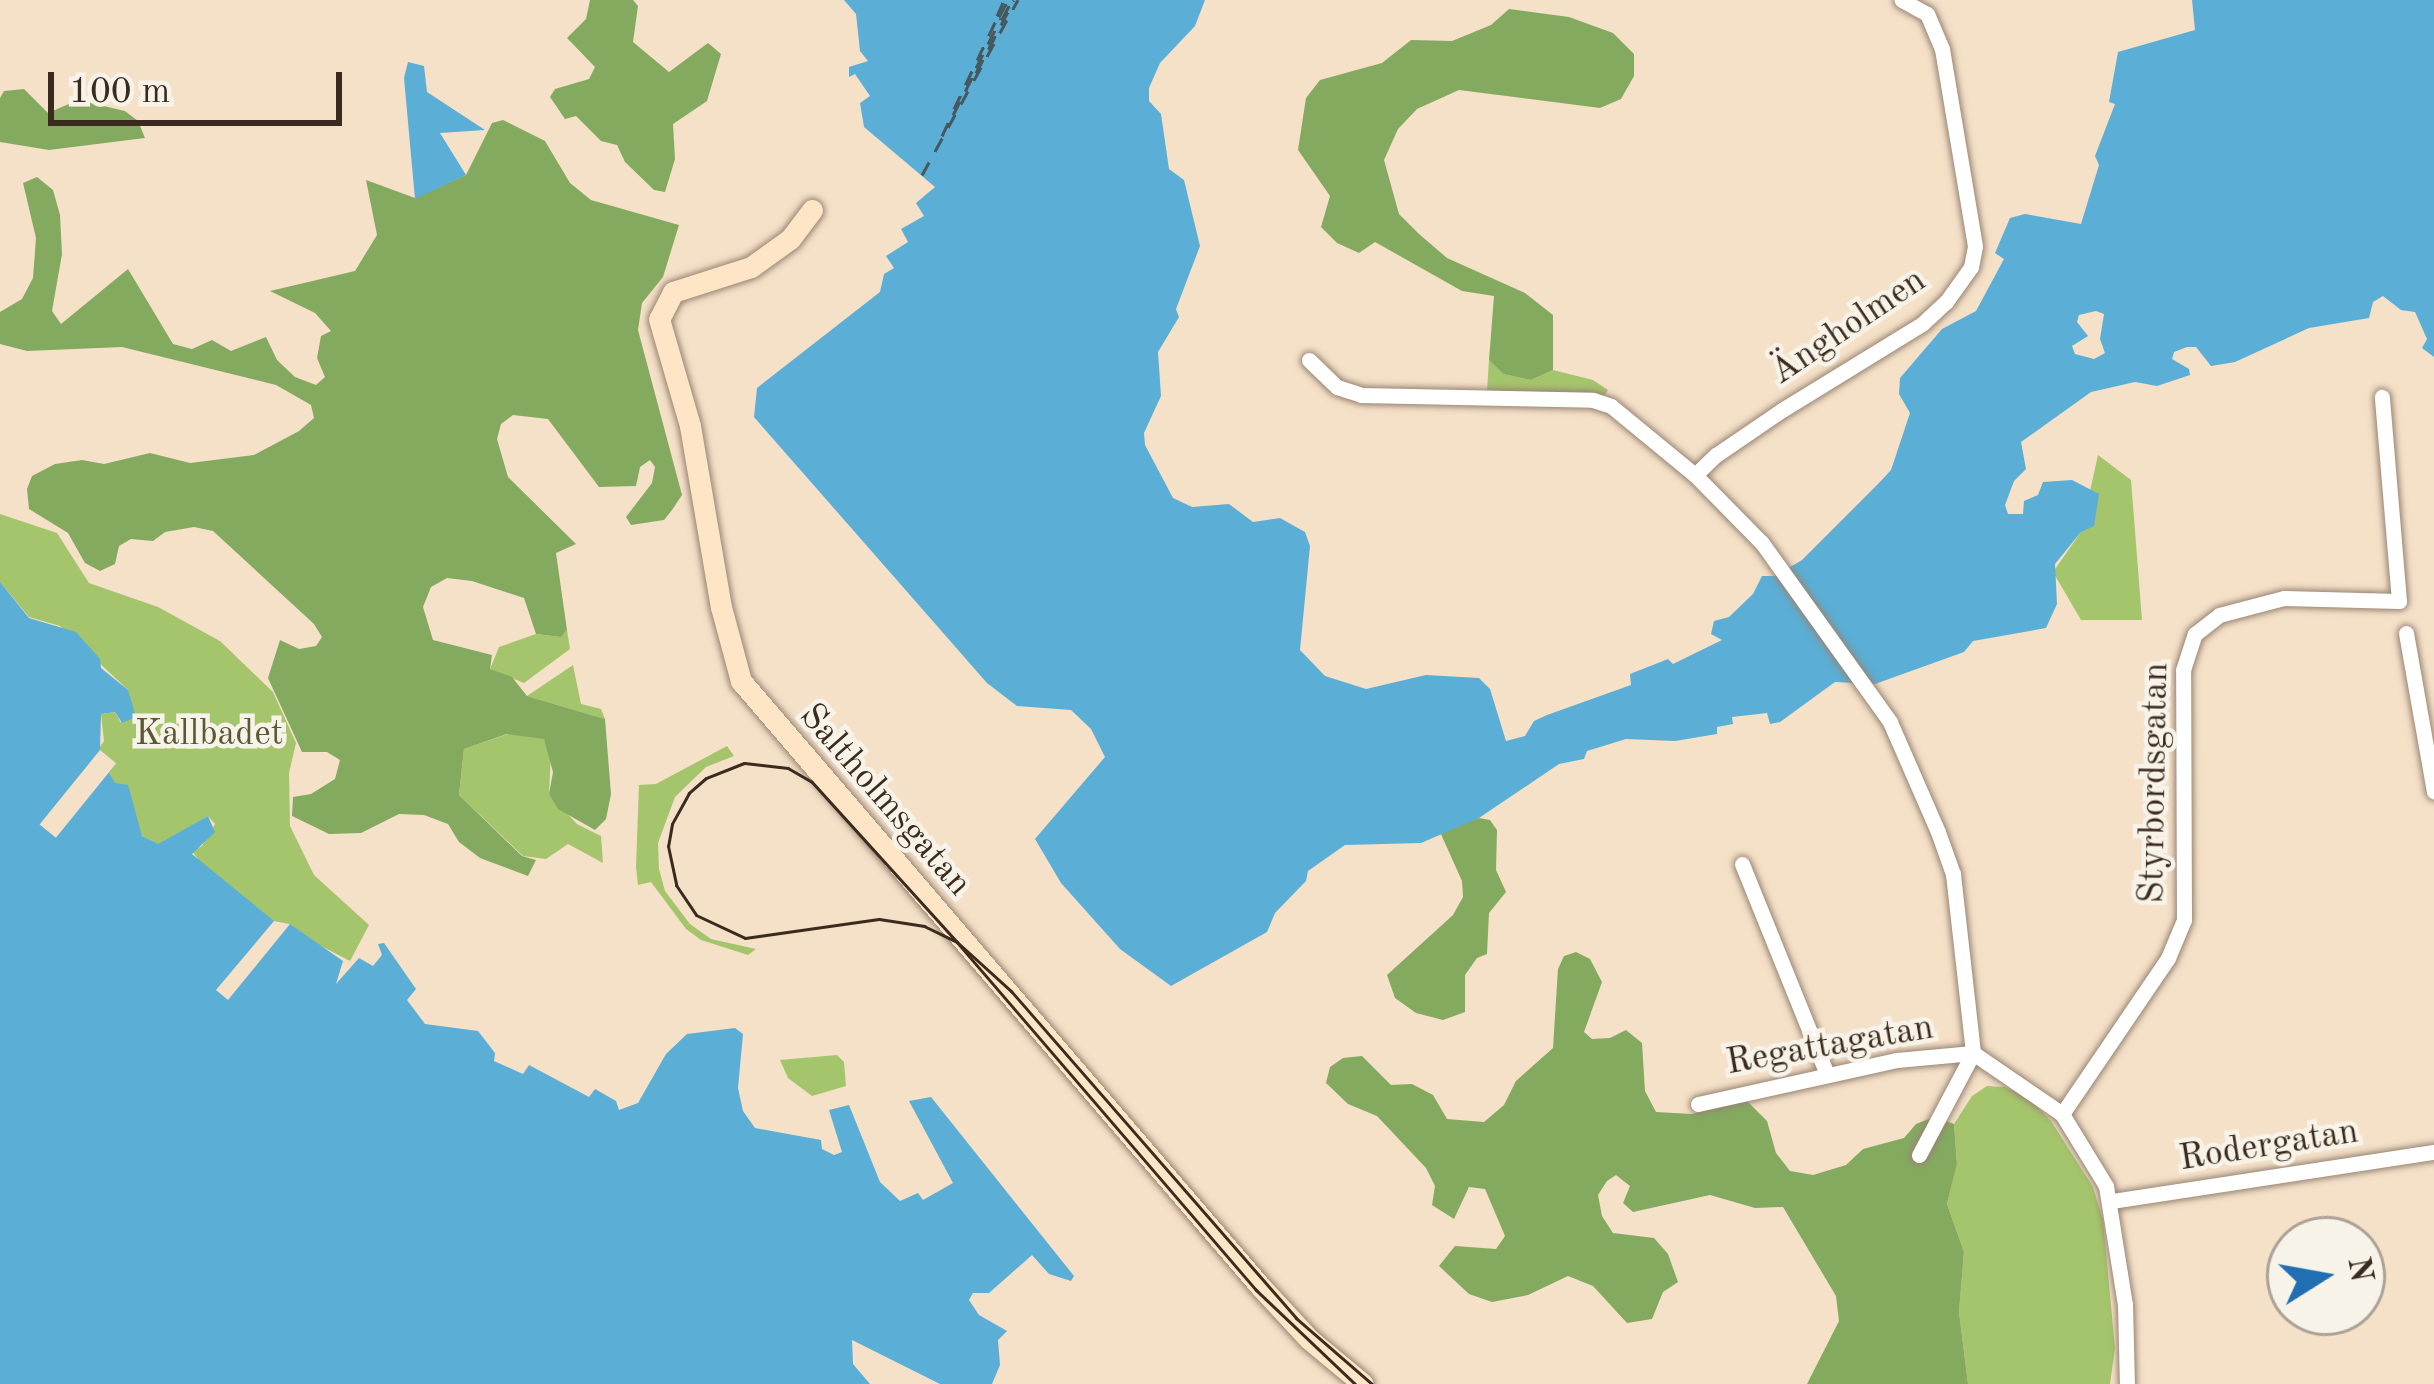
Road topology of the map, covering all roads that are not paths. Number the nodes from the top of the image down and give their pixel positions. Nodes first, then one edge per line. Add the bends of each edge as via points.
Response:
1 (1902, 0) edge
2 (812, 210) dead end
3 (1309, 360) dead end
4 (2382, 398) dead end
5 (1695, 475) junction
6 (2406, 632) dead end
7 (2434, 792) edge
8 (1742, 864) dead end
9 (1973, 1053) junction
10 (1827, 1074) junction
11 (1698, 1104) dead end
12 (2062, 1114) junction
13 (2434, 1152) edge
14 (1919, 1155) dead end
15 (2112, 1201) junction
16 (1363, 1384) edge
17 (2127, 1384) edge

1 - 5 street, Ängholmen via 1927,14 1942,49 1976,246 1971,267 1922,324
2 - 16 street, Saltholmsgatan via 790,239 751,267 674,292 659,319 690,426 735,669 752,699 1247,1271
3 - 5 street via 1337,388 1361,395 1593,400
4 - 12 street, Styrbordsgatan via 2399,601 2284,598 2219,615 2195,634 2183,670 2183,920 2168,958
5 - 9 street via 1762,543 1890,722 1948,856
6 - 7 street
8 - 10 street
9 - 10 street, Regattagatan
9 - 12 street
9 - 14 street
10 - 11 street, Regattagatan
12 - 15 street
13 - 15 street, Rodergatan
15 - 17 street

